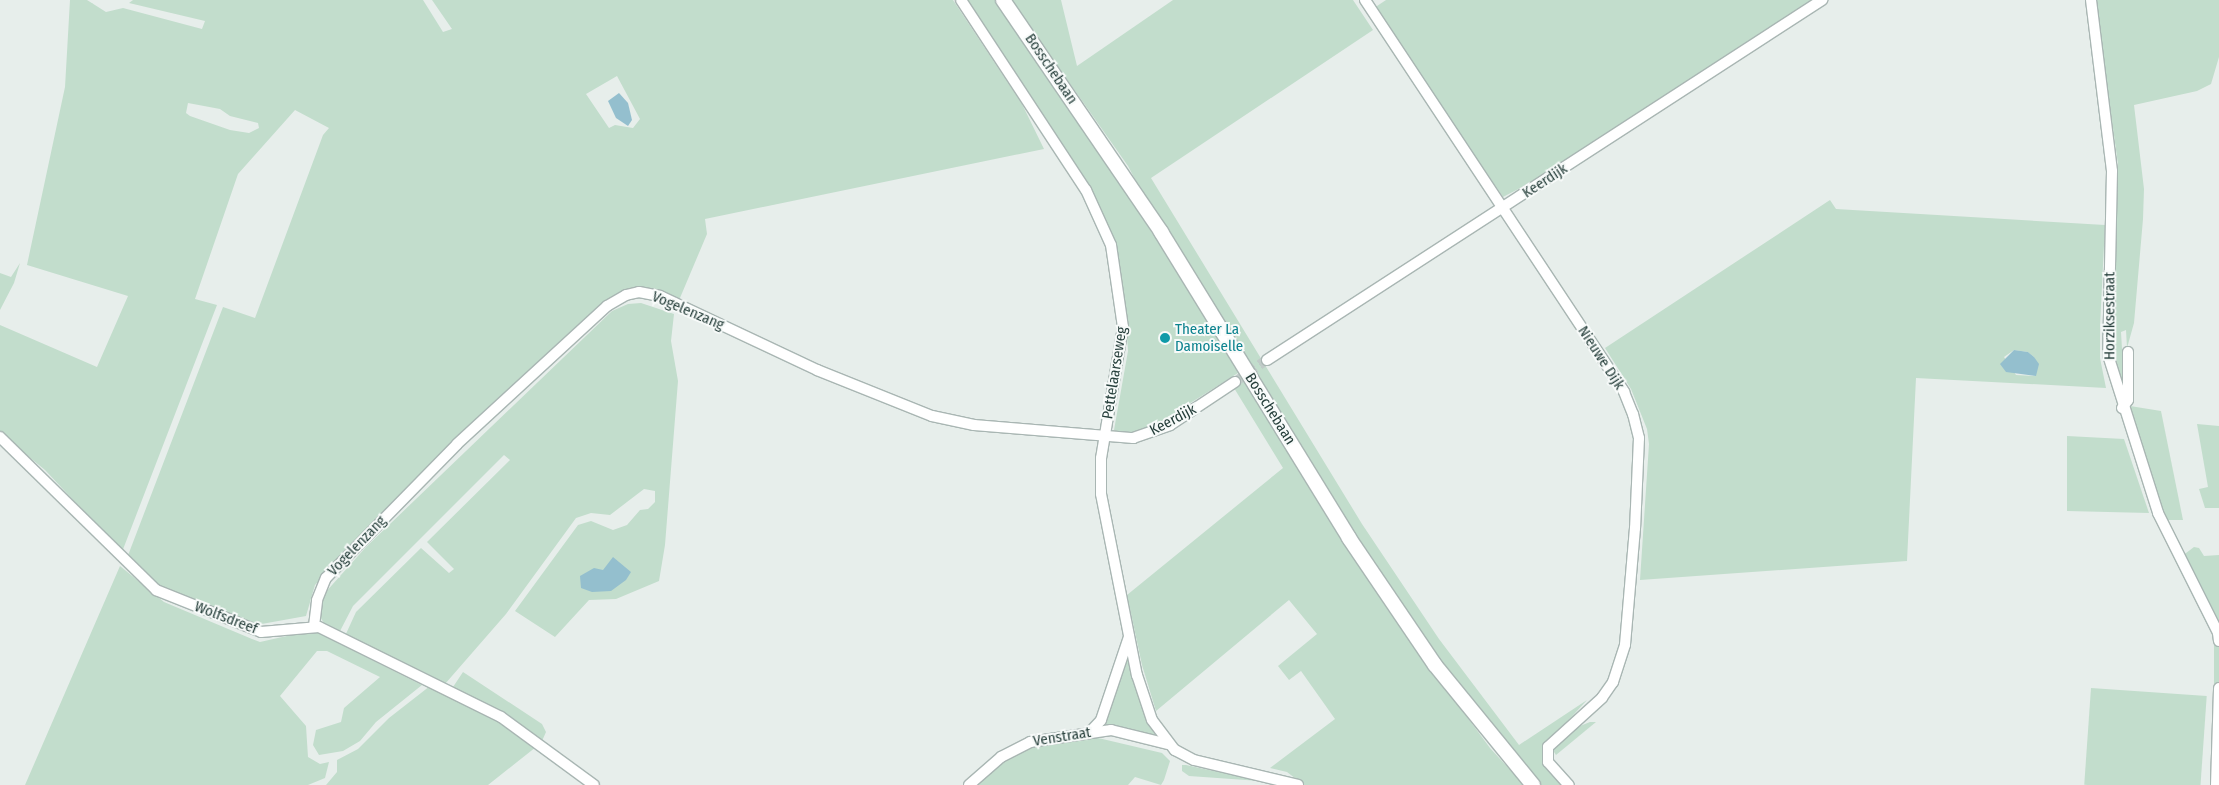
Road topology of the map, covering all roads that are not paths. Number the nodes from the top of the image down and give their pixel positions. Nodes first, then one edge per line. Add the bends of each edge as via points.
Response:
1 (961, 0) edge
2 (1003, 0) edge
3 (1365, 0) edge
4 (1822, 0) edge
5 (2092, 0) edge
6 (1502, 209) junction
7 (2128, 352) dead end
8 (1267, 360) tunnel mouth
9 (1235, 382) tunnel mouth
10 (2122, 408) junction
11 (0, 437) edge
12 (1104, 437) junction
13 (314, 626) junction
14 (1129, 636) junction
15 (2219, 641) edge
16 (2219, 688) edge
17 (1090, 732) junction
18 (1168, 744) junction
19 (594, 785) edge
20 (969, 785) edge
21 (1298, 785) edge
22 (1533, 785) edge
23 (1569, 785) edge
24 (2216, 785) edge

1 - 12 street, Pettelaarseweg via 1081,182 1111,245 1123,326
2 - 22 main road, Bosschebaan via 1161,232 1381,586 1435,665
3 - 6 street, Nieuwe Dijk
4 - 6 street, Keerdijk
5 - 10 street, Horziksestraat via 2112,171 2108,355
6 - 8 street, Keerdijk
6 - 23 street, Nieuwe Dijk via 1624,392 1639,438 1636,528 1621,663 1602,698 1548,747 1548,762
7 - 10 street via 2128,400
9 - 12 street, Keerdijk via 1170,425 1151,433 1133,438
10 - 15 street, Horziksestraat via 2158,513 2218,633
11 - 13 street, Wolfsdreef via 156,590 261,632
12 - 13 street, Vogelenzang via 974,425 932,416 817,370 660,296 640,292 626,295 607,306 457,444 326,578 316,600
12 - 14 street, Pettelaarseweg via 1101,494
13 - 19 street via 501,717
14 - 17 street, Pettelaarseweg via 1101,720
14 - 18 street, Pettelaarseweg via 1148,710 1157,731
16 - 24 street
17 - 18 street, Venstraat via 1111,730
17 - 20 street, Venstraat via 1024,744 1001,757
18 - 21 street via 1194,760

